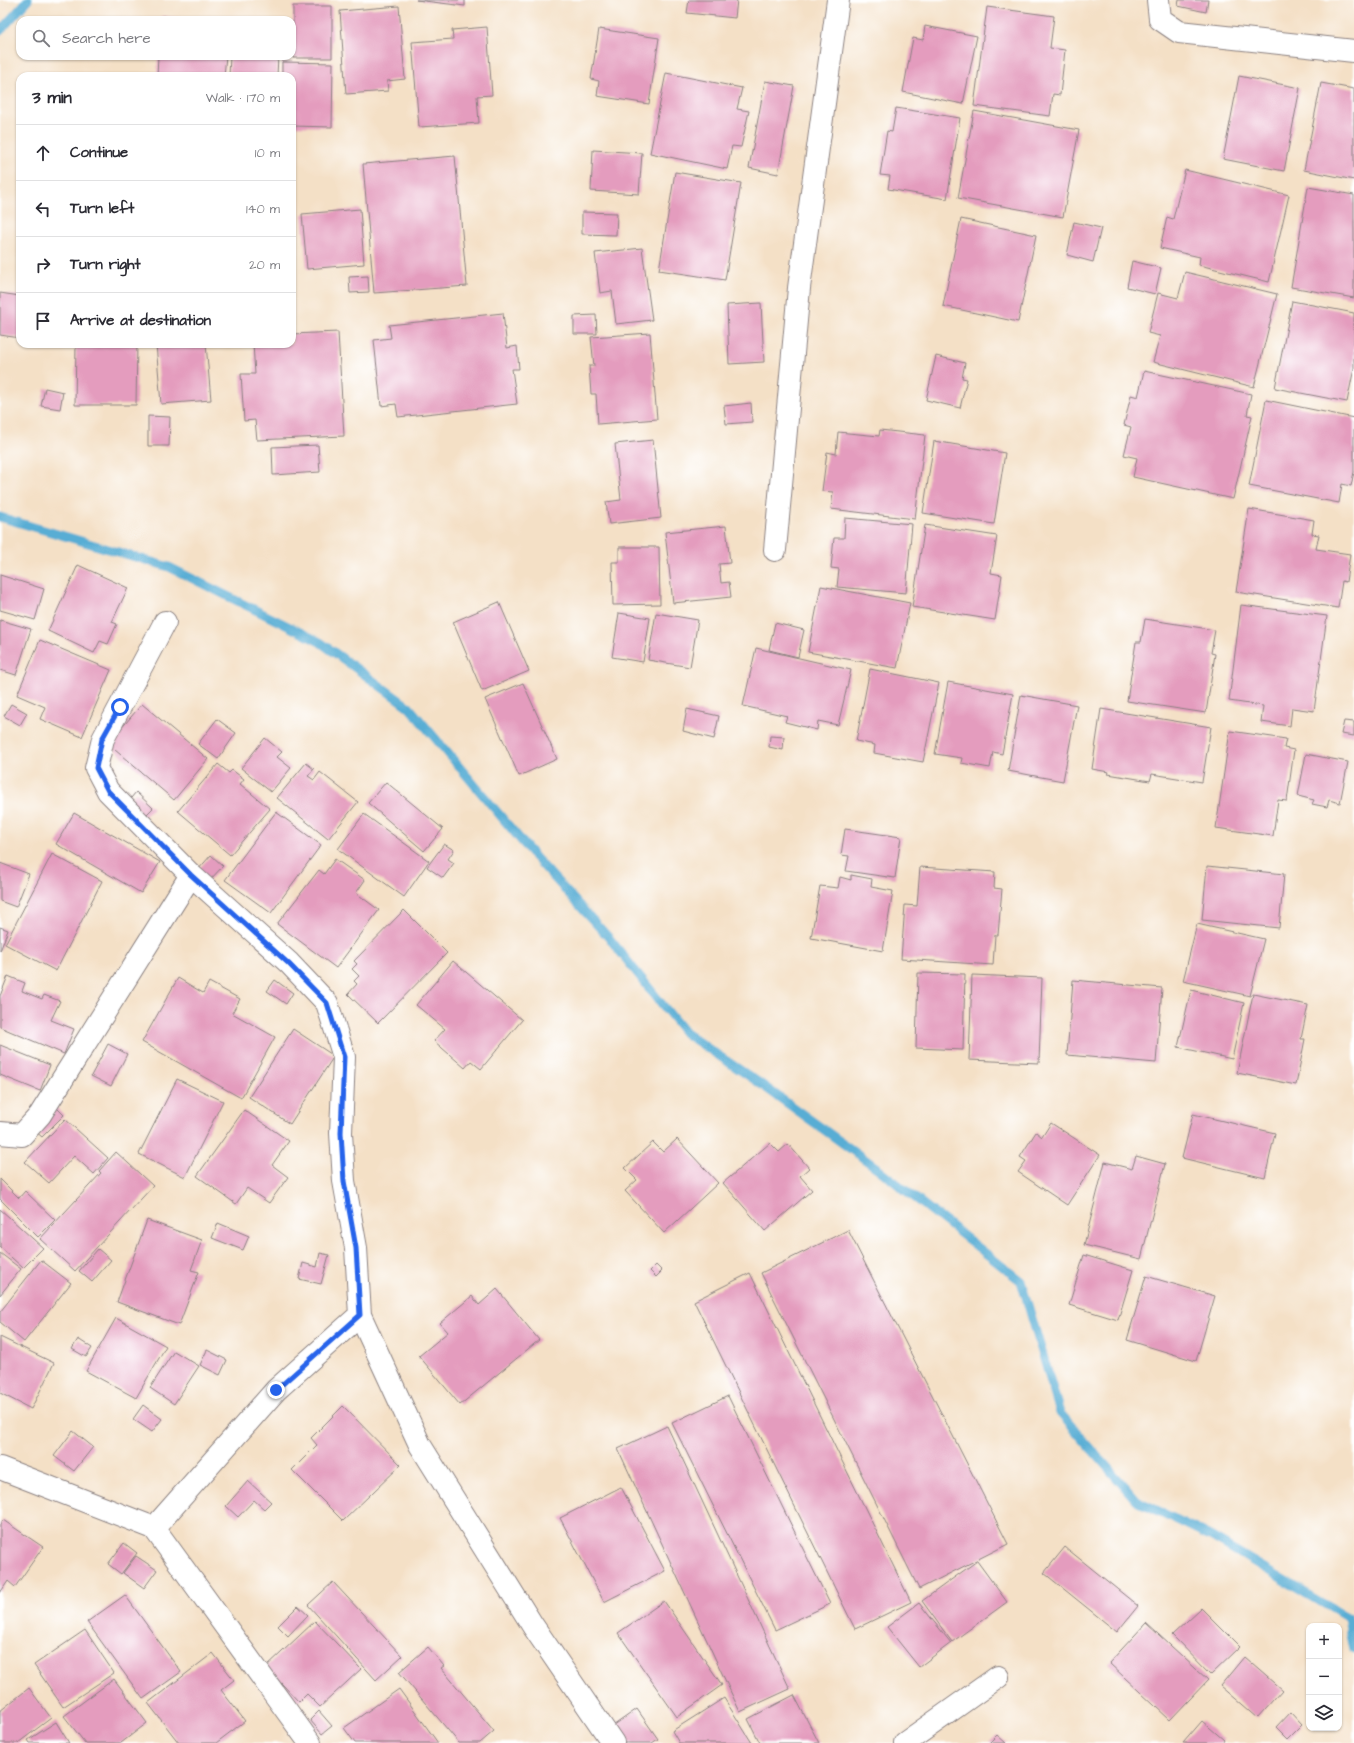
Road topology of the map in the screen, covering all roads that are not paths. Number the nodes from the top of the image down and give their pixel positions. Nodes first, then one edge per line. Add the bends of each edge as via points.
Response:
1 (838, 0) edge
2 (1158, 0) edge
3 (1354, 51) edge
4 (775, 550) dead end
5 (165, 622) dead end
6 (191, 875) junction
7 (0, 1133) edge
8 (360, 1315) junction
9 (0, 1468) edge
10 (154, 1528) junction
11 (998, 1677) dead end
12 (310, 1743) edge
13 (613, 1743) edge
14 (905, 1743) edge

1 - 4 street via 799,288
2 - 3 street via 1160,19 1179,32
5 - 6 street via 102,739 96,768 108,791
6 - 7 street via 40,1115 22,1135
6 - 8 street via 289,964 327,1003 344,1057 341,1133 344,1181 356,1248
8 - 10 street via 276,1390
8 - 13 street via 420,1446 533,1626
9 - 10 street
10 - 12 street
11 - 14 street

